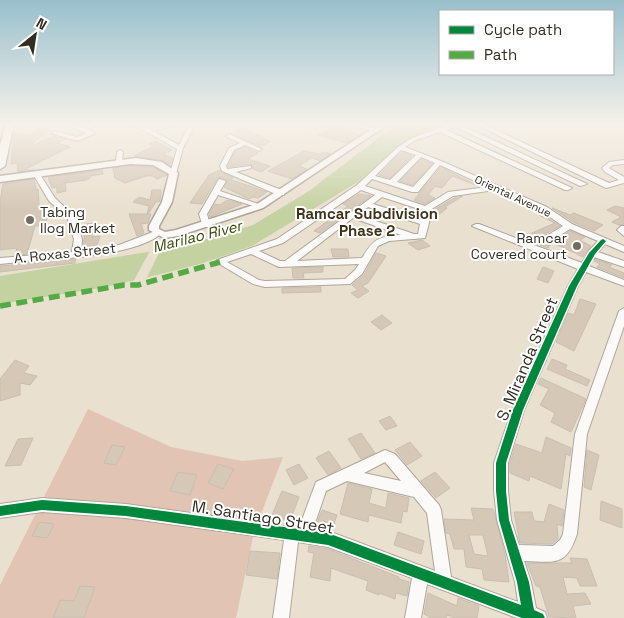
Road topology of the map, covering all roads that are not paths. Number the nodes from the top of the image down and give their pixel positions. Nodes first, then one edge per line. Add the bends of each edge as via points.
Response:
1 (1, 152) edge
2 (179, 152) edge
3 (230, 152) edge
4 (343, 152) edge
5 (396, 152) edge
6 (413, 152) edge
7 (491, 152) edge
8 (515, 152) edge
9 (538, 152) edge
10 (420, 154) junction
11 (554, 159) junction
12 (438, 162) junction
13 (624, 162) edge
14 (542, 165) junction
15 (0, 166) edge
16 (249, 167) dead end
17 (530, 169) junction
18 (227, 172) junction
19 (174, 173) junction
20 (37, 174) junction
21 (371, 177) junction
22 (0, 179) edge
23 (624, 180) edge
24 (222, 181) dead end
25 (392, 183) junction
26 (582, 184) dead end
27 (360, 187) junction
28 (495, 188) junction
29 (568, 188) dead end
30 (217, 192) junction
31 (281, 193) junction
32 (381, 194) junction
33 (368, 204) junction
34 (260, 206) junction
35 (426, 209) junction
36 (354, 216) junction
37 (425, 223) junction
38 (206, 225) junction
39 (476, 226) dead end
40 (569, 226) junction
41 (624, 228) edge
42 (158, 233) junction
43 (624, 233) edge
44 (417, 238) junction
45 (604, 241) junction
46 (527, 245) junction
47 (624, 249) edge
48 (254, 252) junction
49 (592, 253) junction
50 (76, 254) junction
51 (0, 261) edge
52 (366, 261) junction
53 (287, 264) junction
54 (624, 264) edge
55 (583, 267) junction
56 (624, 283) edge
57 (624, 313) edge
58 (346, 475) junction
59 (420, 492) junction
60 (0, 511) edge
61 (298, 535) junction
62 (514, 553) junction
63 (421, 573) junction
64 (444, 582) junction
65 (532, 617) edge
66 (281, 618) edge
67 (413, 618) edge

1 - 15 highway
2 - 19 street
3 - 18 street via 223,166
4 - 31 main road
5 - 21 street
6 - 10 street, Oriental Avenue
7 - 17 street
8 - 14 street
9 - 11 street
10 - 12 street, Oriental Avenue
10 - 25 street
11 - 14 street
11 - 23 street via 609,186
12 - 25 street via 415,190
12 - 28 street, Oriental Avenue
13 - 23 street via 611,163 606,168
14 - 17 street
14 - 26 street
16 - 18 street
17 - 29 street
18 - 31 street
19 - 20 main road via 154,162 119,157
19 - 42 main road via 167,202 154,226
20 - 22 main road
20 - 50 street via 52,199 71,217 78,239
21 - 25 street
21 - 27 street
24 - 30 street
27 - 32 street
27 - 48 street via 280,241
28 - 35 street via 451,194
28 - 40 street, Oriental Avenue via 552,212
30 - 34 street
30 - 38 street via 203,214
31 - 34 main road
32 - 33 street
32 - 35 street
33 - 36 street
33 - 37 street
34 - 38 main road
35 - 37 street
36 - 44 street
36 - 53 street
37 - 44 street via 424,233
38 - 42 main road via 166,235
39 - 46 street
40 - 45 street, Oriental Avenue
40 - 46 street via 551,238
41 - 43 street via 621,230
42 - 50 street, A. Roxas Street via 129,246
44 - 52 street via 379,241
45 - 47 street, Oriental Avenue
45 - 49 street, S. Miranda Street
46 - 55 street
48 - 52 street via 220,262 256,282 275,286 347,282 354,278
48 - 53 street via 276,264
49 - 54 street
49 - 55 street, S. Miranda Street
50 - 51 street, A. Roxas Street
52 - 53 street
55 - 56 street
55 - 62 street, S. Miranda Street via 518,410 501,463 504,520
57 - 62 street via 581,434 574,514 566,545 556,554
58 - 59 street
58 - 59 street via 386,456
58 - 61 street via 321,487
59 - 64 street via 434,510
60 - 61 street, M. Santiago Street via 42,505 126,511
61 - 63 street, M. Santiago Street via 328,538
61 - 66 street
62 - 65 street, S. Miranda Street
63 - 64 street, M. Santiago Street
63 - 67 street
64 - 65 street, M. Santiago Street

